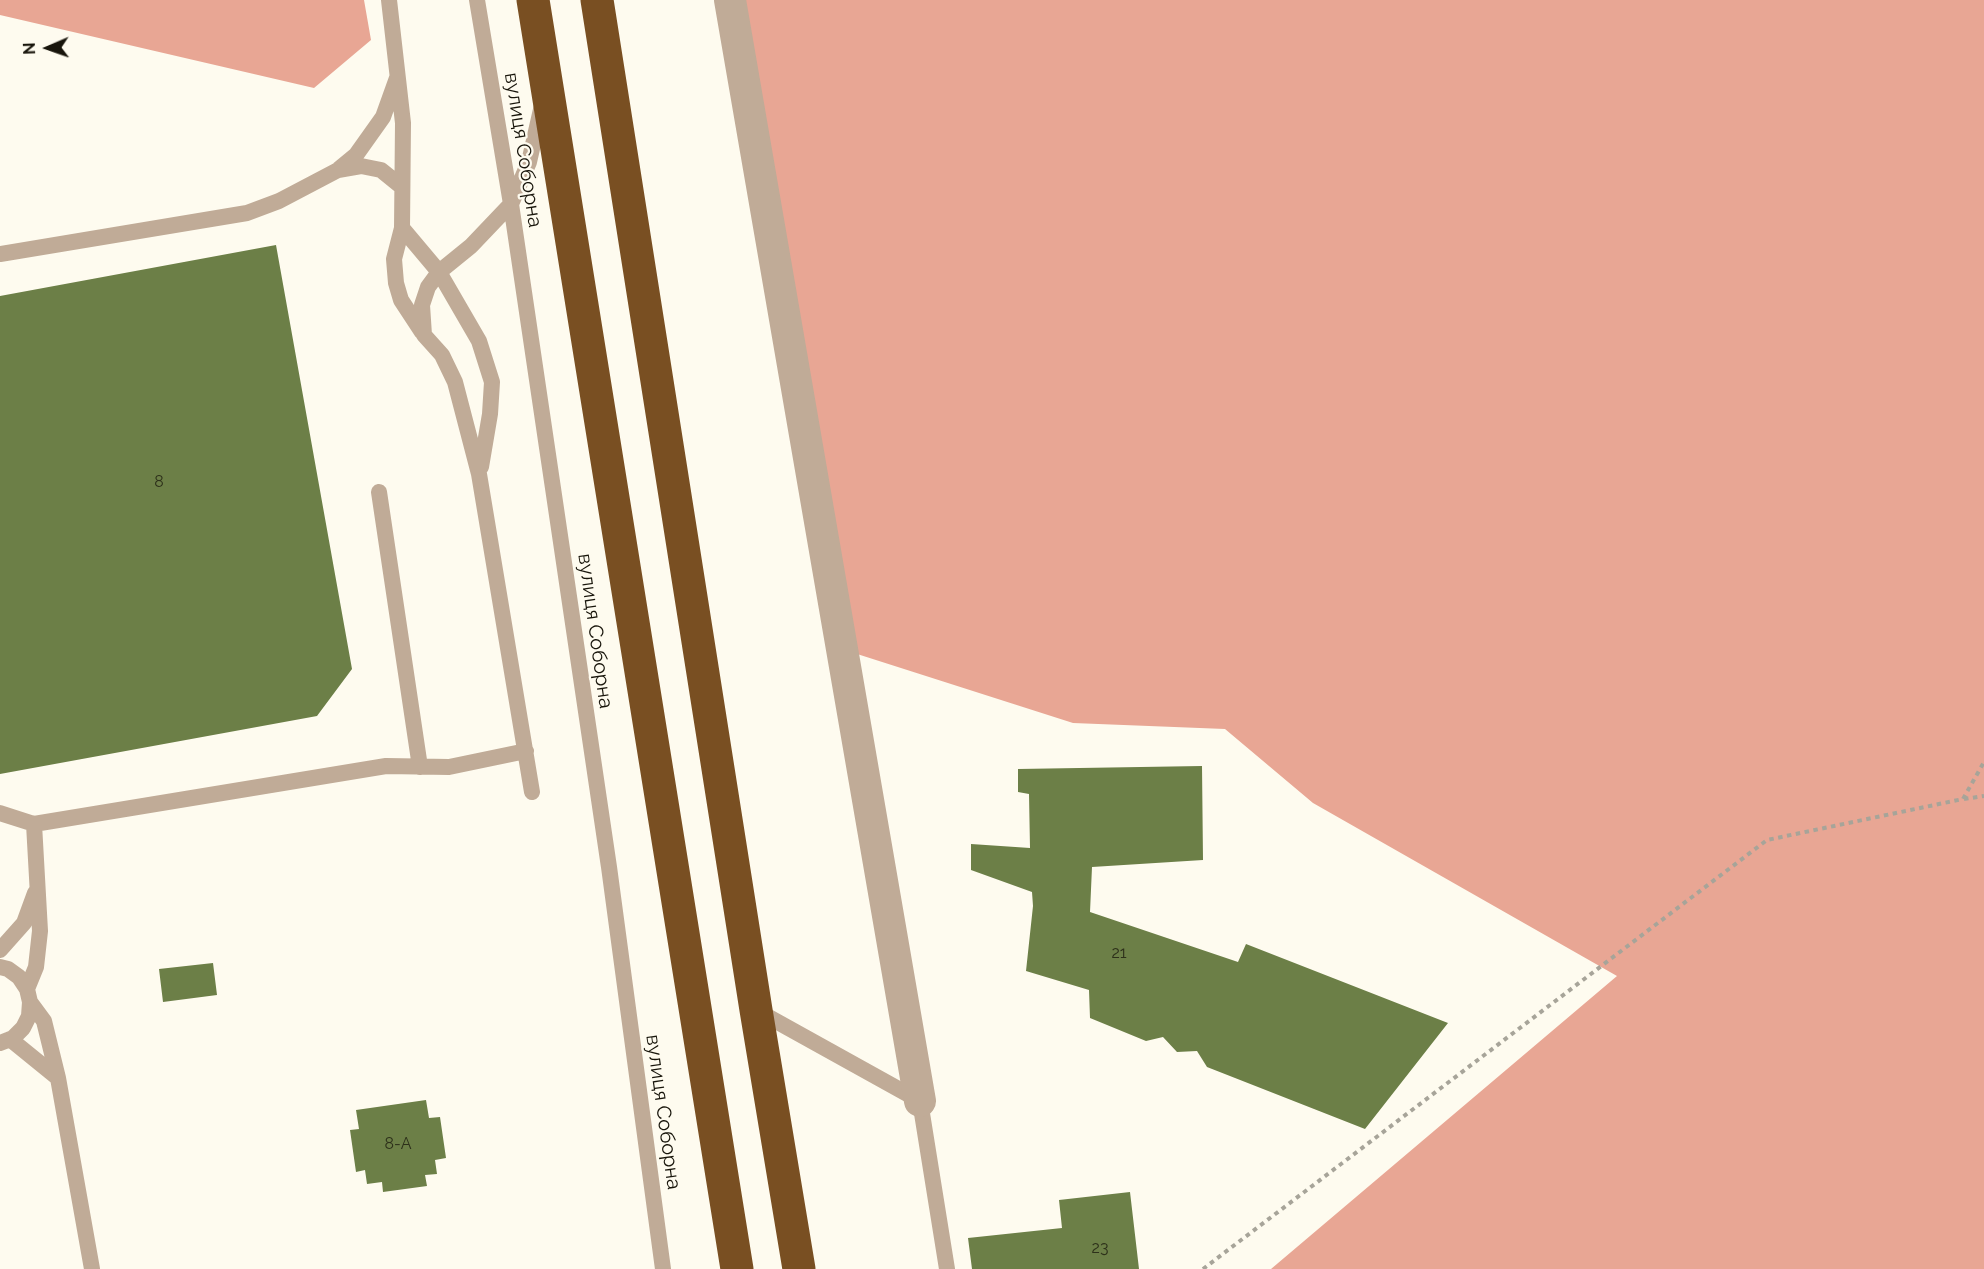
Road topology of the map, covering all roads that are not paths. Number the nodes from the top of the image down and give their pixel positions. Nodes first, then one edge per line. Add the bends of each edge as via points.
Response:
1 (389, 0) edge
2 (477, 0) edge
3 (533, 0) edge
4 (597, 0) edge
5 (730, 0) edge
6 (398, 75) junction
7 (547, 84) junction
8 (338, 170) junction
9 (402, 187) junction
10 (511, 204) junction
11 (402, 228) junction
12 (0, 254) edge
13 (439, 272) junction
14 (424, 335) junction
15 (479, 474) junction
16 (379, 492) dead end
17 (526, 752) junction
18 (420, 767) junction
19 (532, 792) dead end
20 (0, 813) edge
21 (34, 824) junction
22 (38, 883) junction
23 (0, 950) edge
24 (0, 967) edge
25 (28, 995) junction
26 (756, 1010) junction
27 (5, 1041) edge
28 (58, 1078) junction
29 (920, 1101) junction
30 (92, 1269) edge
31 (663, 1269) edge
32 (737, 1269) edge
33 (799, 1269) edge
34 (947, 1269) edge

1 - 6 lane
2 - 10 lane, вулиця Соборна
3 - 7 highway
4 - 26 highway
5 - 29 street
6 - 8 lane via 383,117 356,155
6 - 9 lane via 403,123
7 - 10 lane via 529,162
7 - 32 highway
8 - 9 lane via 361,166 381,170
8 - 12 lane via 247,213
9 - 11 lane
10 - 13 lane via 471,246
10 - 31 lane, вулиця Соборна via 608,855
11 - 13 lane
11 - 14 lane via 394,259 396,283 401,300
13 - 14 lane via 422,305
13 - 15 lane via 479,341 492,382
14 - 15 lane via 441,355 455,382
15 - 17 lane
16 - 18 lane
17 - 18 lane via 450,767
17 - 19 lane
18 - 21 lane via 386,766
20 - 21 lane
21 - 22 lane
22 - 23 lane via 24,923
22 - 25 lane via 40,931
24 - 25 lane via 19,977
25 - 27 lane via 29,1016 23,1028
25 - 28 lane via 44,1021
26 - 29 lane
26 - 33 highway
27 - 28 lane
28 - 30 lane
29 - 34 lane

